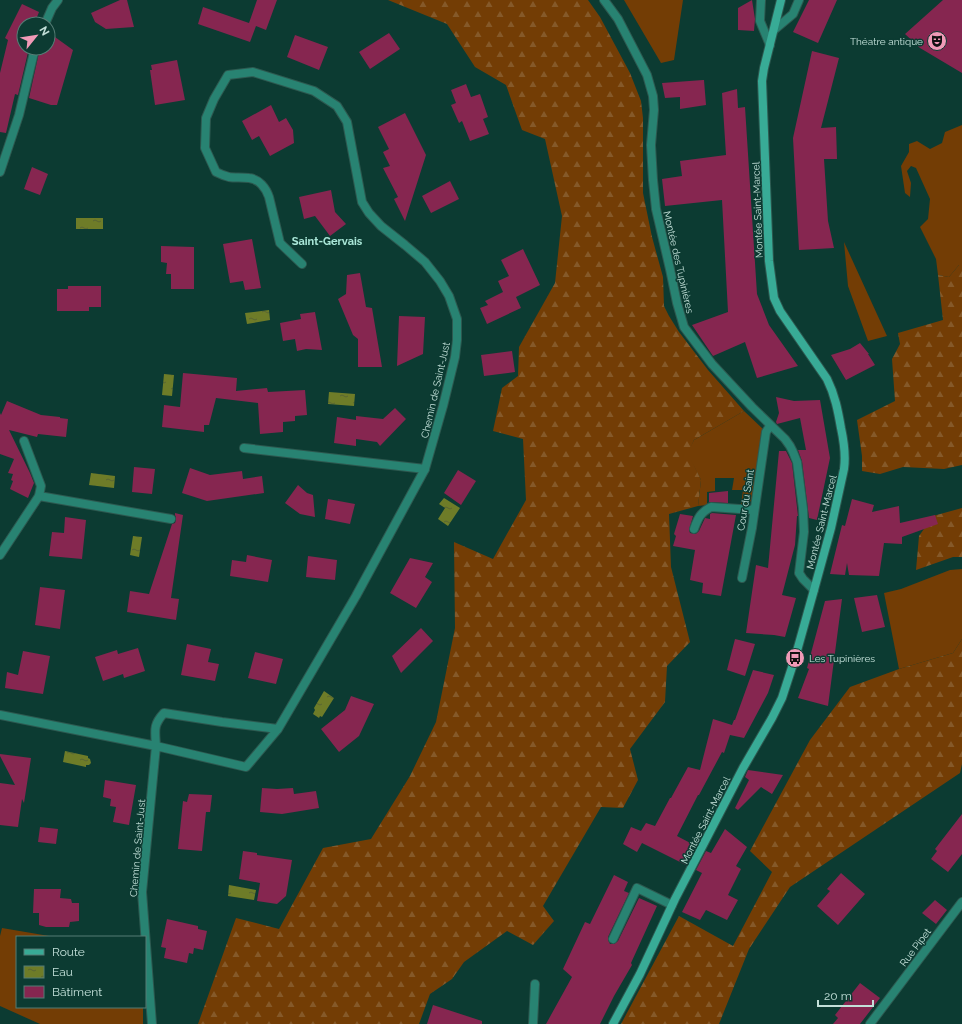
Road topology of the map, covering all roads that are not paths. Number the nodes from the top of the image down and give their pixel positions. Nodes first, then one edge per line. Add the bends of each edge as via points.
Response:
1 (58, 0) edge
2 (604, 0) edge
3 (761, 0) edge
4 (781, 0) edge
5 (799, 0) edge
6 (48, 16) edge
7 (774, 30) junction
8 (770, 45) junction
9 (33, 56) edge
10 (0, 172) edge
11 (302, 264) dead end
12 (770, 426) junction
13 (24, 441) dead end
14 (244, 448) dead end
15 (425, 468) junction
16 (39, 496) junction
17 (754, 510) junction
18 (171, 519) dead end
19 (694, 529) dead end
20 (0, 555) edge
21 (742, 578) dead end
22 (814, 590) junction
23 (0, 715) edge
24 (278, 729) junction
25 (156, 746) junction
26 (962, 902) edge
27 (672, 905) junction
28 (145, 936) edge
29 (613, 939) dead end
30 (146, 945) edge
31 (535, 984) dead end
32 (152, 1024) edge
33 (533, 1024) edge
34 (613, 1024) edge
35 (870, 1024) edge

1 - 6 street
2 - 12 street, Montée des Tupinières via 618,19 647,75 654,110 651,145 656,209 684,327 712,364
3 - 8 street via 760,21
4 - 7 main road, Montée Saint-Marcel
5 - 7 street via 793,14
7 - 8 main road, Montée Saint-Marcel
8 - 22 main road, Montée Saint-Marcel via 762,81 769,261 774,298 832,389 845,448 844,469
9 - 10 street via 19,115
11 - 15 street, Chemin de Saint-Just via 280,243 268,193 256,180 230,177 216,172 205,148 206,118 228,75 253,72 314,91 337,106 347,122 362,202 381,226 425,262 449,296 457,318 455,357
12 - 17 street, Cour du Saint via 766,432
12 - 22 street, Montée des Tupinières via 785,439 797,462 804,532 798,573
13 - 16 street via 41,486
14 - 15 street
15 - 24 street, Chemin de Saint-Just via 356,596
16 - 18 street
16 - 20 street
17 - 19 street via 711,507 699,516
17 - 21 street, Cour du Saint
22 - 27 main road, Montée Saint-Marcel via 782,698
23 - 25 street, Chemin de Saint-Just
24 - 25 street, Chemin de Saint-Just via 246,767
24 - 25 street, Chemin de Saint-Just via 164,713 157,720
25 - 28 street, Chemin de Saint-Just via 142,892
26 - 35 street, Rue Pipet
27 - 29 street via 637,888
27 - 34 main road, Montée Saint-Marcel
30 - 32 street, Chemin de Saint-Just
31 - 33 street

